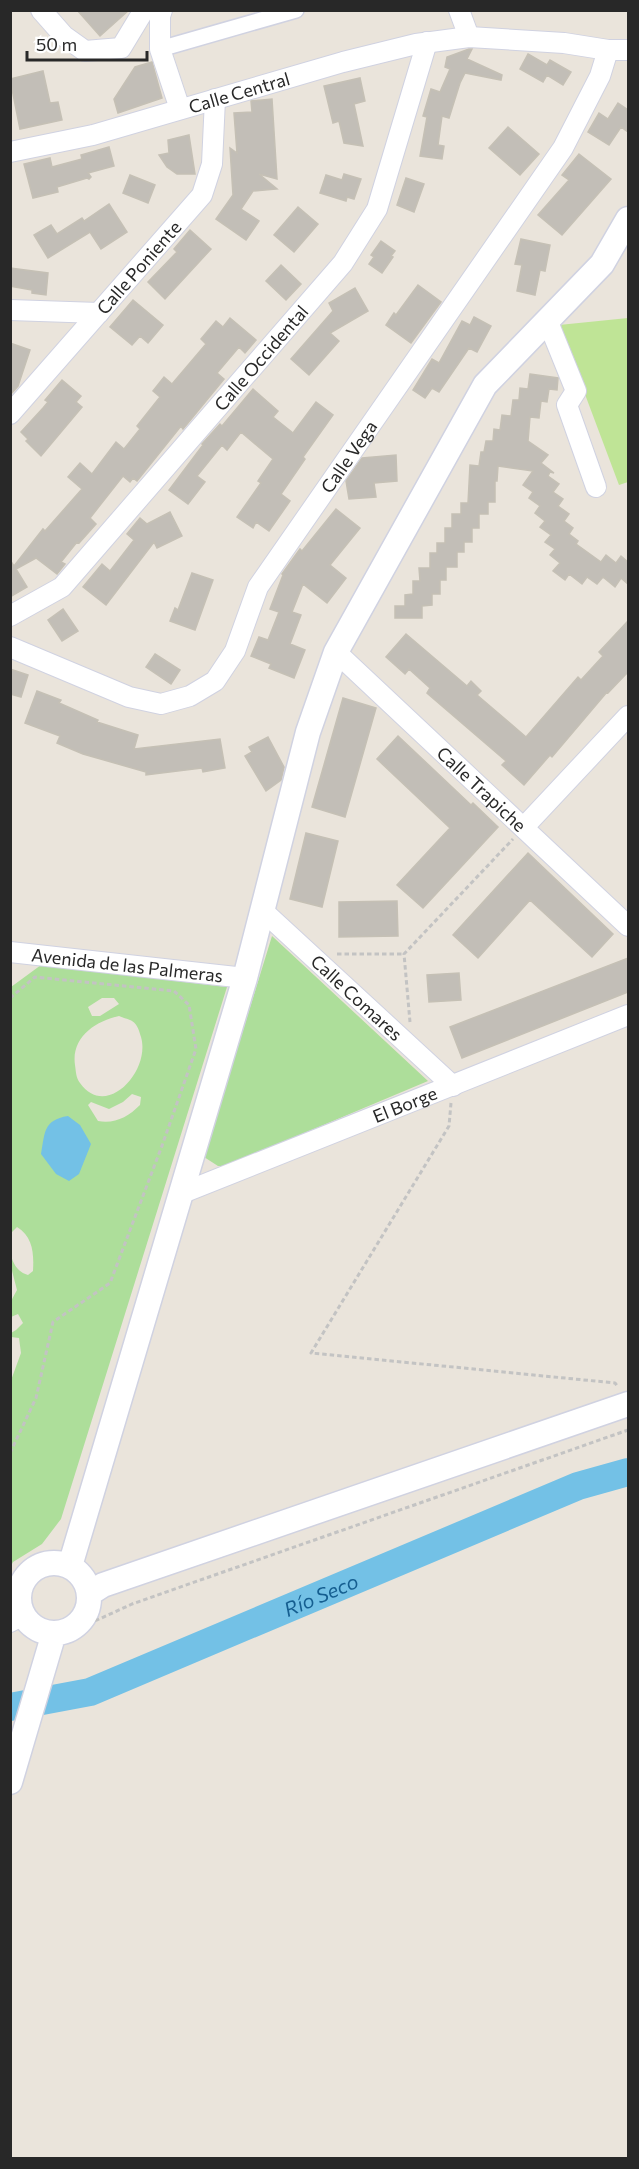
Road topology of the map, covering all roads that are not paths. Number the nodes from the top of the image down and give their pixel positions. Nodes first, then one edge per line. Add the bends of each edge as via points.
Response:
1 (41, 10) edge
2 (144, 10) edge
3 (162, 10) edge
4 (296, 10) edge
5 (459, 10) edge
6 (469, 37) junction
7 (427, 42) junction
8 (160, 49) junction
9 (608, 50) junction
10 (628, 50) edge
11 (215, 99) junction
12 (180, 110) junction
13 (10, 152) edge
14 (628, 219) edge
15 (10, 310) edge
16 (99, 314) junction
17 (548, 322) junction
18 (10, 414) edge
19 (596, 487) dead end
20 (10, 616) edge
21 (10, 647) edge
22 (336, 652) junction
23 (628, 716) edge
24 (524, 827) junction
25 (262, 910) junction
26 (628, 926) edge
27 (10, 952) edge
28 (244, 978) junction
29 (628, 1015) edge
30 (453, 1086) junction
31 (180, 1194) junction
32 (628, 1404) edge
33 (70, 1566) junction
34 (89, 1594) junction
35 (17, 1618) edge
36 (50, 1644) junction
37 (10, 1782) edge

1 - 2 street via 64,36 85,51 122,48
3 - 8 street
4 - 8 street
5 - 6 street
6 - 7 street, Calle Central
6 - 9 street, Calle Central
7 - 11 street, Calle Central
7 - 20 street, Calle Occidental via 377,208 344,263 62,587
8 - 12 street
9 - 10 street, Calle Central
9 - 21 street, Calle Vega via 600,76 562,148 258,587 235,651 215,681 190,696 161,704 129,697
11 - 12 street, Calle Central
11 - 16 street, Calle Poniente via 212,165 202,195
12 - 13 street, Calle Central via 93,135
14 - 17 street via 602,264
15 - 16 street
16 - 18 street, Calle Poniente
17 - 19 street via 576,391 567,405
17 - 22 street via 485,386
22 - 24 street, Calle Trapiche
22 - 25 street via 308,732
23 - 24 street
24 - 26 street, Calle Trapiche
25 - 28 street
25 - 30 street, Calle Comares
27 - 28 street, Avenida de las Palmeras
28 - 31 street
29 - 30 street, El Borge
30 - 31 street, El Borge
31 - 33 street
32 - 34 street via 103,1585
33 - 34 street via 81,1575
33 - 35 street via 52,1562 35,1568 23,1581
34 - 36 street via 80,1622
35 - 36 street via 36,1628
36 - 37 street

